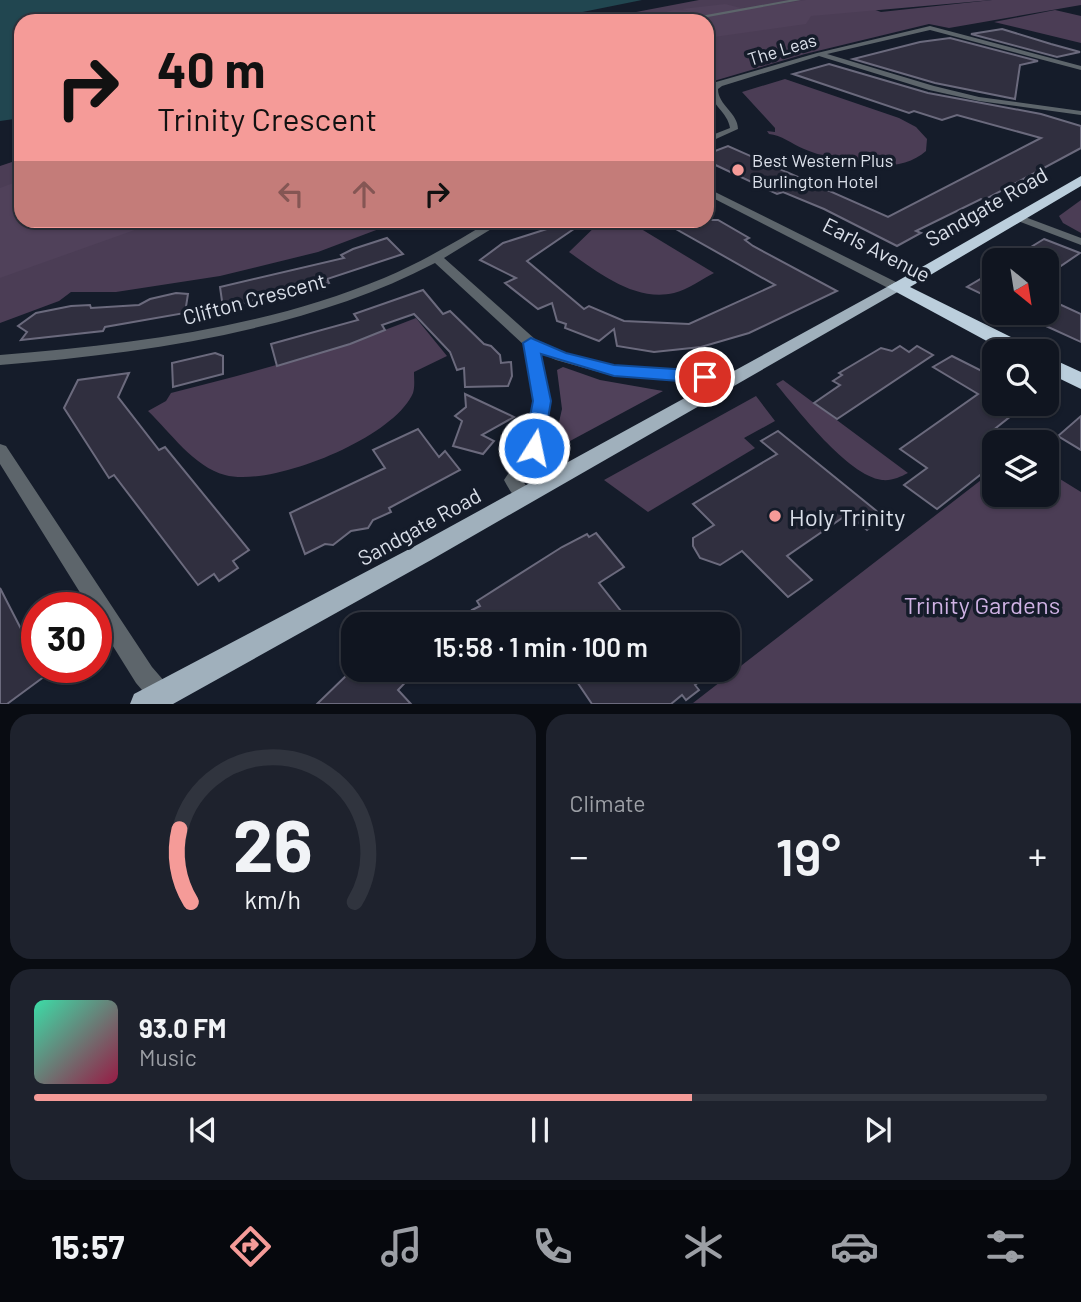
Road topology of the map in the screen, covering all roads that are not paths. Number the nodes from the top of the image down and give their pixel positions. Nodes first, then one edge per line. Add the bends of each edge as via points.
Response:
1 (798, 0) edge
2 (712, 14) edge
3 (819, 54) junction
4 (1081, 68) edge
5 (714, 97) edge
6 (714, 97) edge
7 (1081, 113) edge
8 (714, 137) edge
9 (1081, 180) edge
10 (714, 195) edge
11 (1017, 217) junction
12 (488, 228) edge
13 (1081, 242) edge
14 (437, 258) junction
15 (896, 287) junction
16 (998, 339) edge
17 (531, 343) junction
18 (0, 360) edge
19 (1059, 370) edge
20 (1081, 381) edge
21 (726, 382) junction
22 (0, 450) edge
23 (524, 495) junction
24 (158, 700) edge

1 - 2 street
3 - 4 street, The Leas via 936,28
3 - 5 street, The Leas via 719,84
3 - 7 street via 979,99
6 - 8 street, The Leas via 734,122 734,129
9 - 11 highway, Sandgate Road
10 - 15 street, Earls Avenue
11 - 13 street
11 - 15 highway, Sandgate Road
12 - 14 street, Clifton Crescent
14 - 17 street
14 - 18 street, Clifton Crescent via 370,288 186,337
15 - 16 highway, Earls Avenue
15 - 21 main road, Sandgate Road
17 - 21 street via 561,357 614,370
17 - 23 street via 542,401 534,448 513,480
19 - 20 highway
21 - 23 main road, Sandgate Road
22 - 24 street
23 - 24 main road, Sandgate Road

